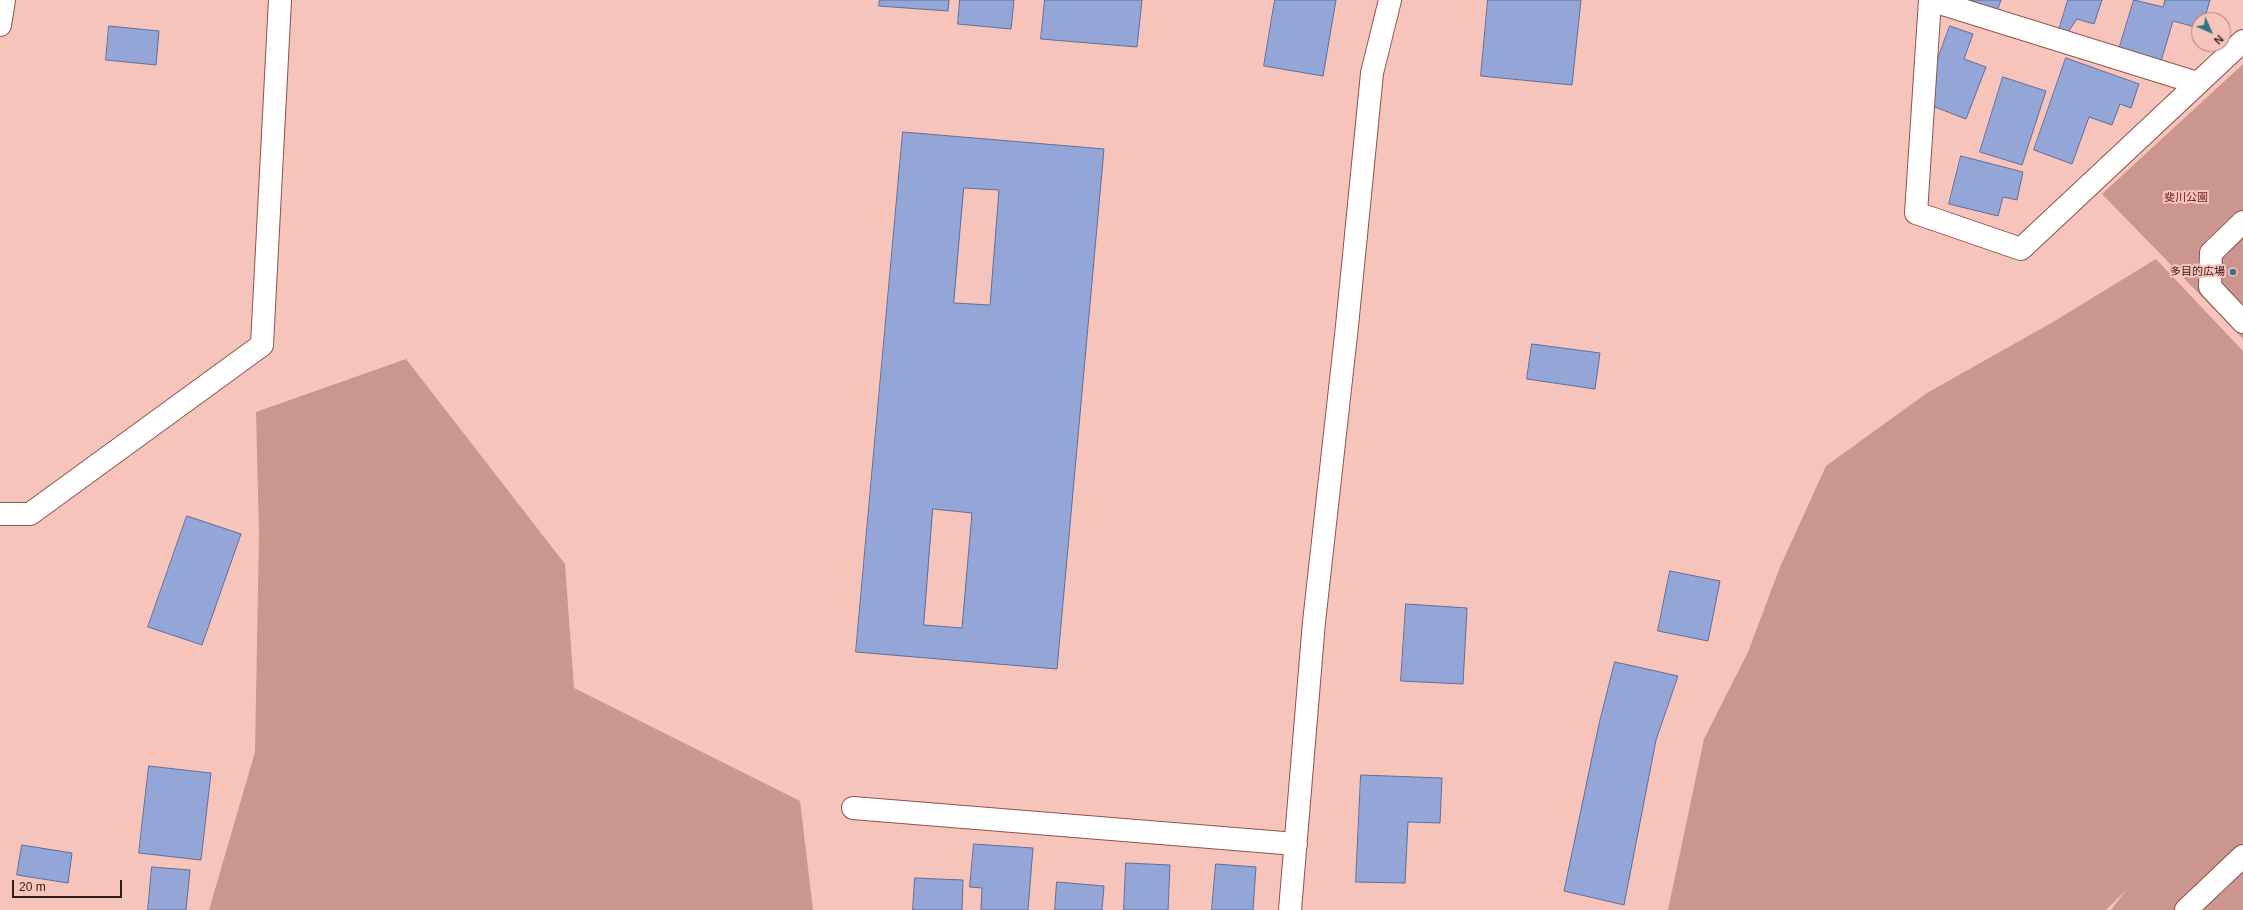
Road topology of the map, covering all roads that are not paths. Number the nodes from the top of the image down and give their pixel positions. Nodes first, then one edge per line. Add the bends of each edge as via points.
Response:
1 (4, 0) edge
2 (280, 0) edge
3 (1390, 0) edge
4 (1930, 0) edge
5 (0, 25) edge
6 (2243, 41) edge
7 (2197, 83) junction
8 (2243, 222) edge
9 (2243, 322) edge
10 (0, 514) edge
11 (853, 808) dead end
12 (1296, 844) junction
13 (2243, 856) edge
14 (1290, 910) edge
15 (2186, 910) edge

1 - 5 street
2 - 10 street via 262,345 30,514
3 - 12 street via 1372,73 1348,326 1314,622
4 - 7 street
4 - 7 street via 1916,213 2021,249
6 - 7 street
8 - 9 street via 2211,252 2210,287
11 - 12 street
12 - 14 street
13 - 15 street

